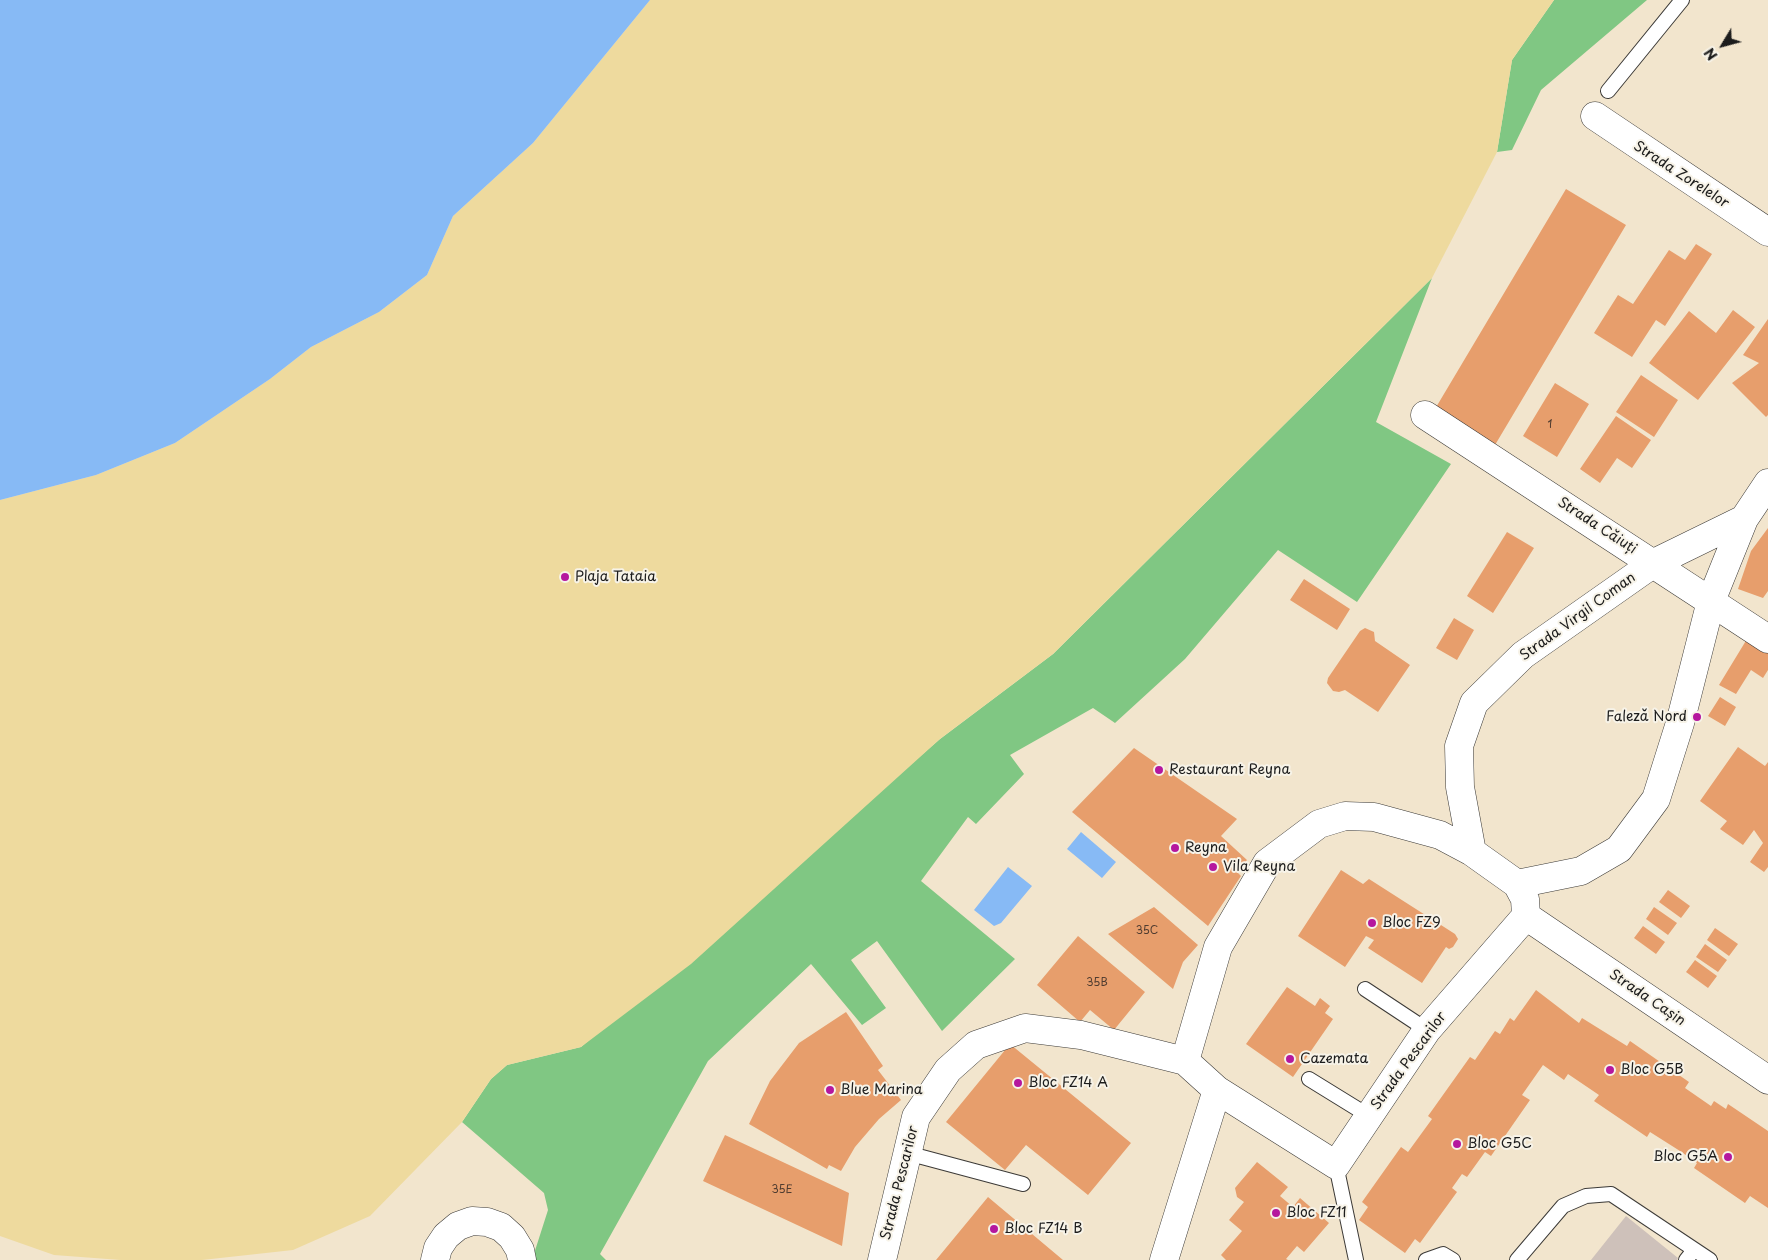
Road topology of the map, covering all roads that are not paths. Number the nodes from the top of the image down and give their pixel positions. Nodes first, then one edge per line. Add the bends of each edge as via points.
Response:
1 (1682, 0) edge
2 (1608, 91) dead end
3 (1595, 116) dead end
4 (1768, 232) edge
5 (1425, 415) dead end
6 (1768, 483) edge
7 (1744, 519) junction
8 (1654, 562) junction
9 (1711, 601) junction
10 (1768, 639) edge
11 (1472, 852) junction
12 (1516, 884) junction
13 (1526, 916) junction
14 (1365, 989) dead end
15 (1428, 1030) junction
16 (1186, 1061) junction
17 (1309, 1079) dead end
18 (1768, 1080) edge
19 (1217, 1090) junction
20 (1369, 1116) junction
21 (907, 1153) junction
22 (1336, 1165) junction
23 (1023, 1184) dead end
24 (1690, 1255) edge
25 (430, 1256) edge
26 (522, 1260) edge
27 (882, 1260) edge
28 (1164, 1260) edge
29 (1356, 1260) edge
30 (1426, 1260) edge
31 (1453, 1260) edge
32 (1517, 1260) edge
33 (1710, 1260) edge

1 - 2 lane
3 - 4 street, Strada Zorelelor
5 - 8 street, Strada Căiuți
6 - 7 street
7 - 8 street, Strada Virgil Coman
7 - 9 street
8 - 9 street, Strada Căiuți
8 - 11 street, Strada Virgil Coman via 1523,655 1474,703 1459,746 1460,787
9 - 10 street, Strada Căiuți
9 - 12 street via 1680,723 1656,799 1619,849 1581,871
11 - 12 street
11 - 16 street via 1440,835 1374,817 1345,816 1319,824 1267,864 1218,947
12 - 13 street via 1525,899
13 - 15 street, Strada Pescarilor
13 - 18 street, Strada Cașin
14 - 15 lane
15 - 20 street, Strada Pescarilor
16 - 19 street, Strada Pescarilor
16 - 21 street, Strada Pescarilor via 1081,1035 1024,1028 976,1045 948,1070 916,1117
17 - 20 lane
19 - 22 street, Strada Pescarilor
19 - 28 street
20 - 22 street, Strada Pescarilor
21 - 23 lane
21 - 27 street, Strada Pescarilor
22 - 29 lane
24 - 32 lane via 1611,1194 1586,1196 1563,1206
24 - 33 lane
25 - 26 street via 458,1226 472,1221 501,1227 512,1237
30 - 31 lane via 1442,1254

